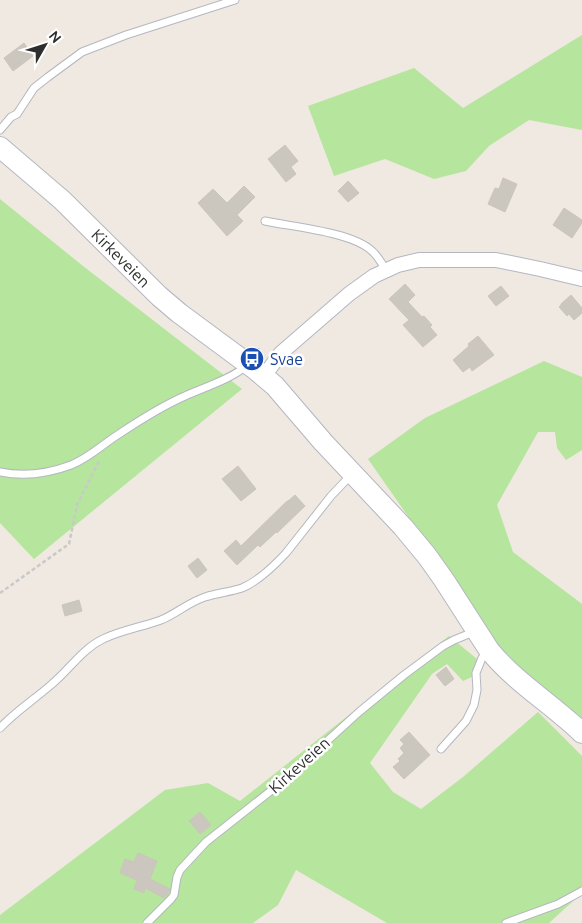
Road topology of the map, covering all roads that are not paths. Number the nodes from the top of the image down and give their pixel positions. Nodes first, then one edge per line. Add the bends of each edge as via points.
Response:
1 (235, 0) edge
2 (0, 130) edge
3 (0, 147) edge
4 (265, 221) dead end
5 (386, 270) junction
6 (582, 279) edge
7 (248, 363) junction
8 (264, 376) junction
9 (0, 472) edge
10 (353, 473) junction
11 (476, 631) junction
12 (489, 650) junction
13 (0, 728) edge
14 (582, 733) edge
15 (441, 748) dead end
16 (582, 891) edge
17 (147, 923) edge
18 (506, 923) edge

1 - 2 lane via 82,52 34,88 17,114
3 - 7 main road, Kirkeveien via 62,200 159,296
4 - 5 lane via 349,238 371,249
5 - 6 street via 420,260 496,260
5 - 8 street via 349,294 281,353
7 - 8 main road, Kirkeveien
7 - 9 lane via 231,376 169,404 73,464 30,475
8 - 10 main road, Kirkeveien
10 - 11 main road, Kirkeveien via 427,556
10 - 13 lane via 283,557 260,577 244,587 205,597 162,619 93,644
11 - 12 main road, Kirkeveien
11 - 17 lane, Kirkeveien via 444,646 404,675 282,782 206,842 180,870 174,895
12 - 14 main road, Kirkeveien via 509,672
12 - 15 lane via 476,673 474,705 466,721
16 - 18 lane via 558,904

